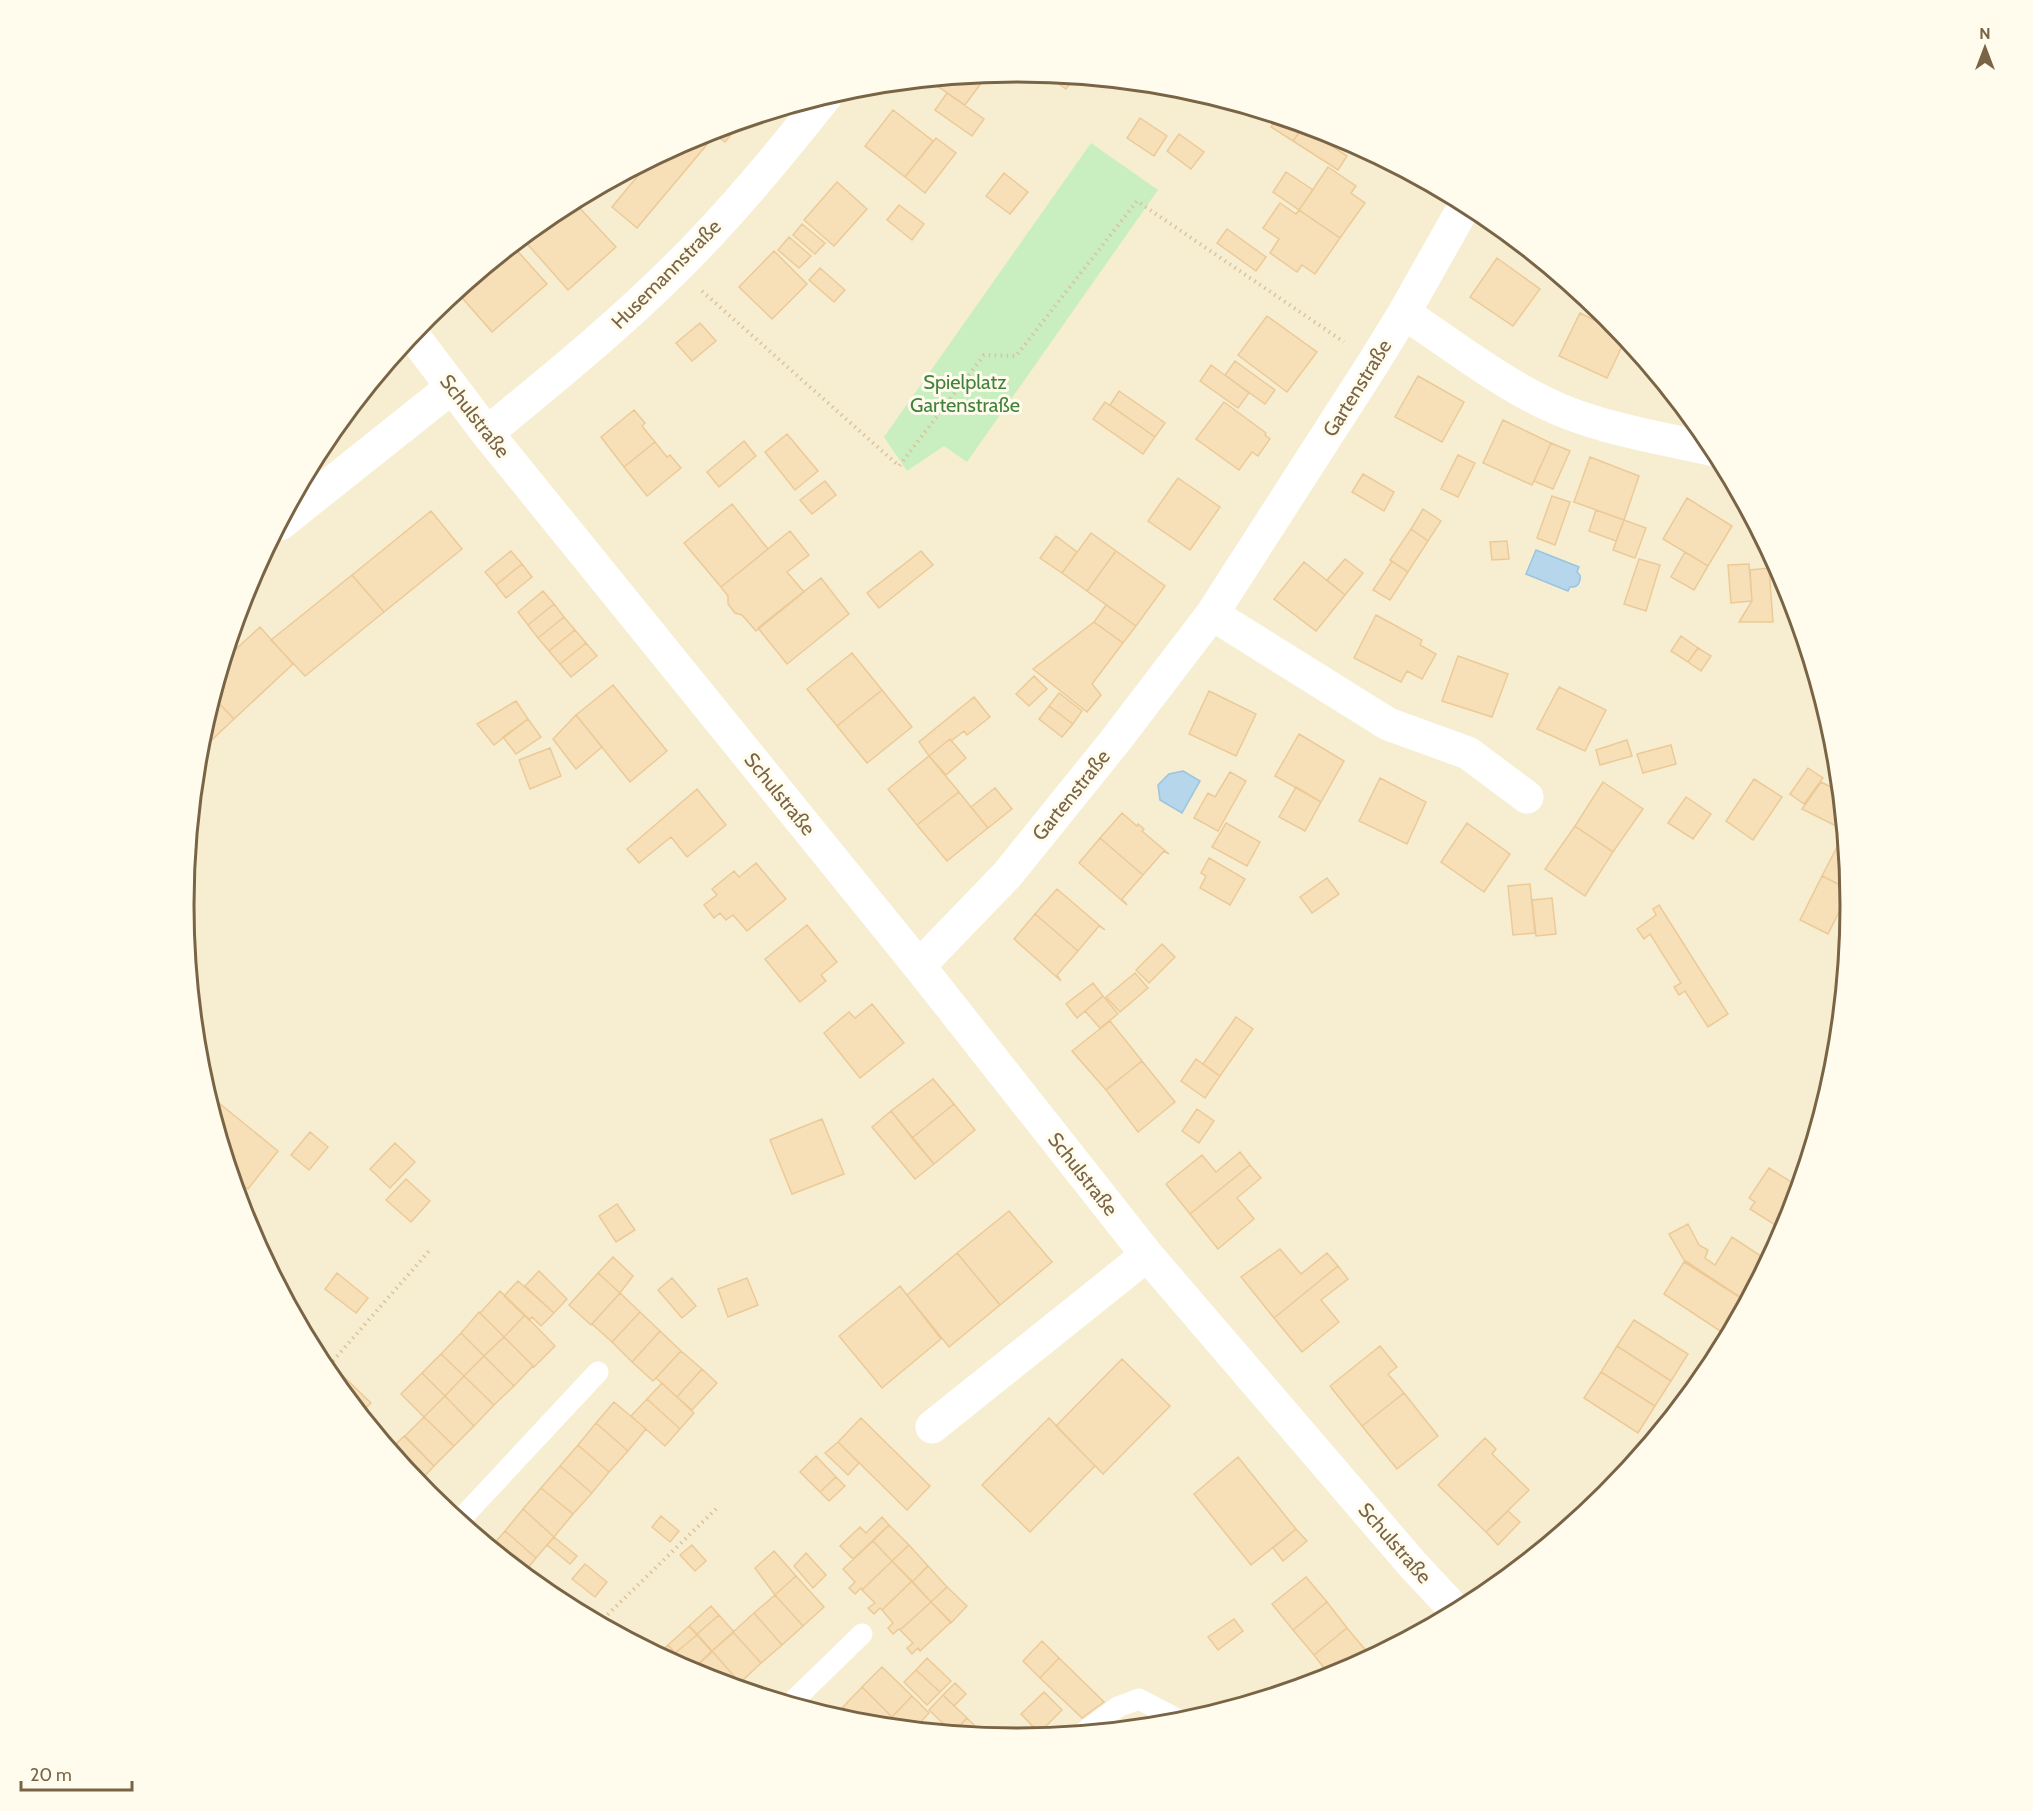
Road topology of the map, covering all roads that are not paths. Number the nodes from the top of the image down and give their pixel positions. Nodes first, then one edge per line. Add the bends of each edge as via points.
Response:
1 (817, 108) edge
2 (1461, 213) edge
3 (1404, 313) junction
4 (418, 342) edge
5 (452, 387) junction
6 (487, 433) junction
7 (1700, 447) edge
8 (293, 513) edge
9 (1212, 614) junction
10 (1527, 797) dead end
11 (919, 966) junction
12 (1147, 1255) junction
13 (598, 1372) dead end
14 (932, 1426) dead end
15 (465, 1515) edge
16 (1450, 1605) edge
17 (862, 1634) dead end
18 (796, 1698) edge
19 (1168, 1714) edge
20 (1095, 1724) edge

1 - 6 street, Husemannstraße via 769,167 677,268
2 - 3 street, Gartenstraße
3 - 7 street via 1543,402 1597,422
3 - 9 street, Gartenstraße
4 - 5 street, Schulstraße
5 - 6 street, Schulstraße
5 - 8 street
6 - 11 street, Schulstraße
9 - 10 street via 1388,724 1468,753
9 - 11 street, Gartenstraße via 1006,875
11 - 12 street, Schulstraße
12 - 14 street
12 - 16 street, Schulstraße
13 - 15 lane
17 - 18 lane
19 - 20 lane via 1139,1699 1118,1707

